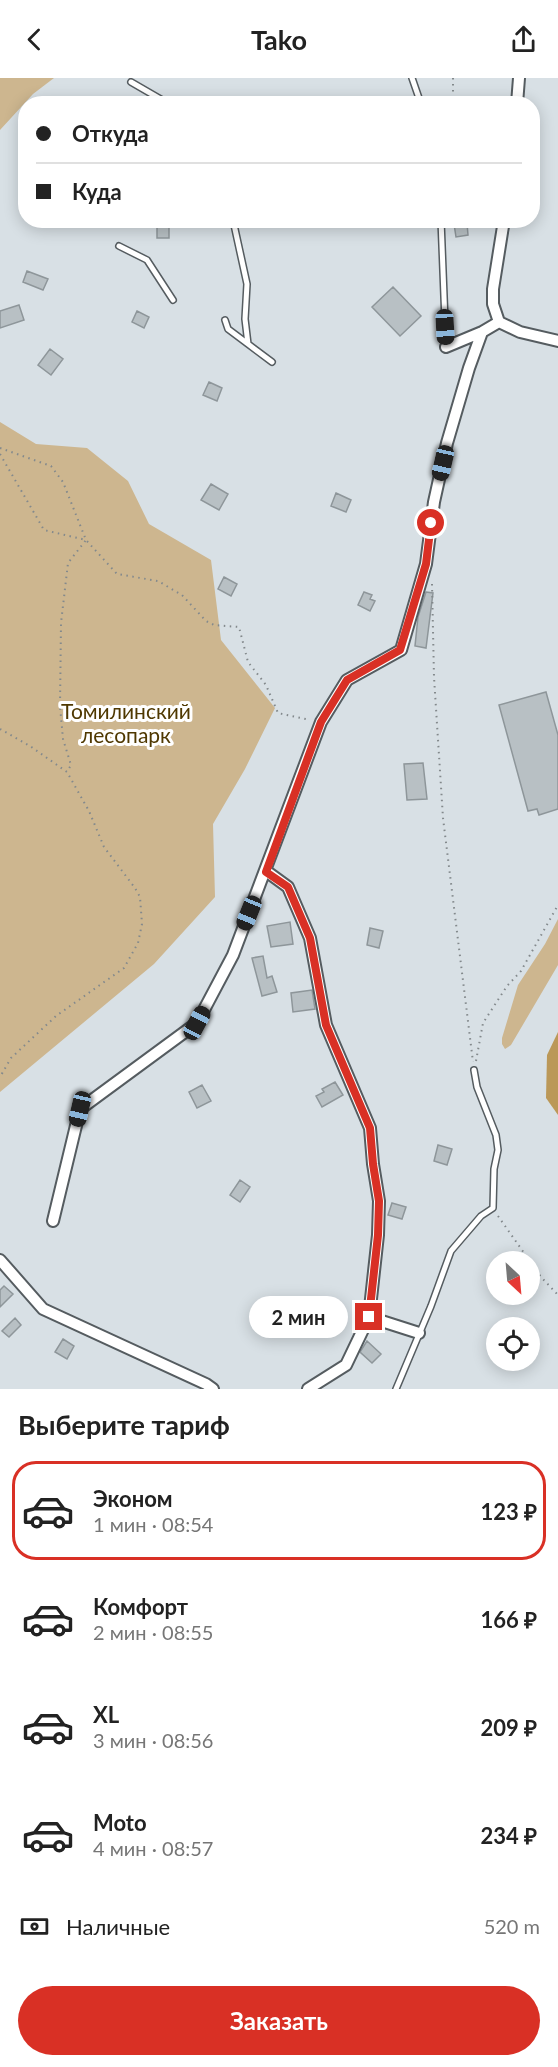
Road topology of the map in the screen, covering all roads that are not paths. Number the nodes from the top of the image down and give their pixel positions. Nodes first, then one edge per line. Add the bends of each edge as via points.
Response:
1 (412, 78) edge
2 (519, 78) edge
3 (132, 82) dead end
4 (156, 96) edge
5 (418, 96) edge
6 (518, 96) edge
7 (235, 228) edge
8 (441, 228) edge
9 (503, 228) edge
10 (119, 246) dead end
11 (173, 300) dead end
12 (225, 320) dead end
13 (499, 322) junction
14 (482, 332) junction
15 (558, 341) edge
16 (248, 344) junction
17 (446, 347) joint
18 (273, 362) dead end
19 (266, 872) junction
20 (474, 1070) road end
21 (53, 1221) dead end
22 (0, 1260) edge
23 (369, 1317) junction
24 (419, 1334) junction
25 (213, 1389) edge
26 (308, 1389) edge
27 (396, 1389) edge

1 - 5 lane
2 - 6 street
3 - 4 lane
7 - 16 lane via 247,284
8 - 17 lane
9 - 13 street via 493,289
10 - 11 lane via 147,260
12 - 16 lane via 228,329
13 - 14 street
13 - 15 street via 520,332
14 - 17 street
14 - 19 street via 447,443 426,564 400,650 347,680 321,722
16 - 18 lane
19 - 21 street via 233,955 197,1023 80,1109
19 - 23 street via 288,887 310,938 326,1025 370,1128 379,1201
20 - 24 lane via 496,1135 493,1208 451,1251
22 - 25 street via 43,1309
23 - 24 street
23 - 26 street via 346,1365
24 - 27 lane

